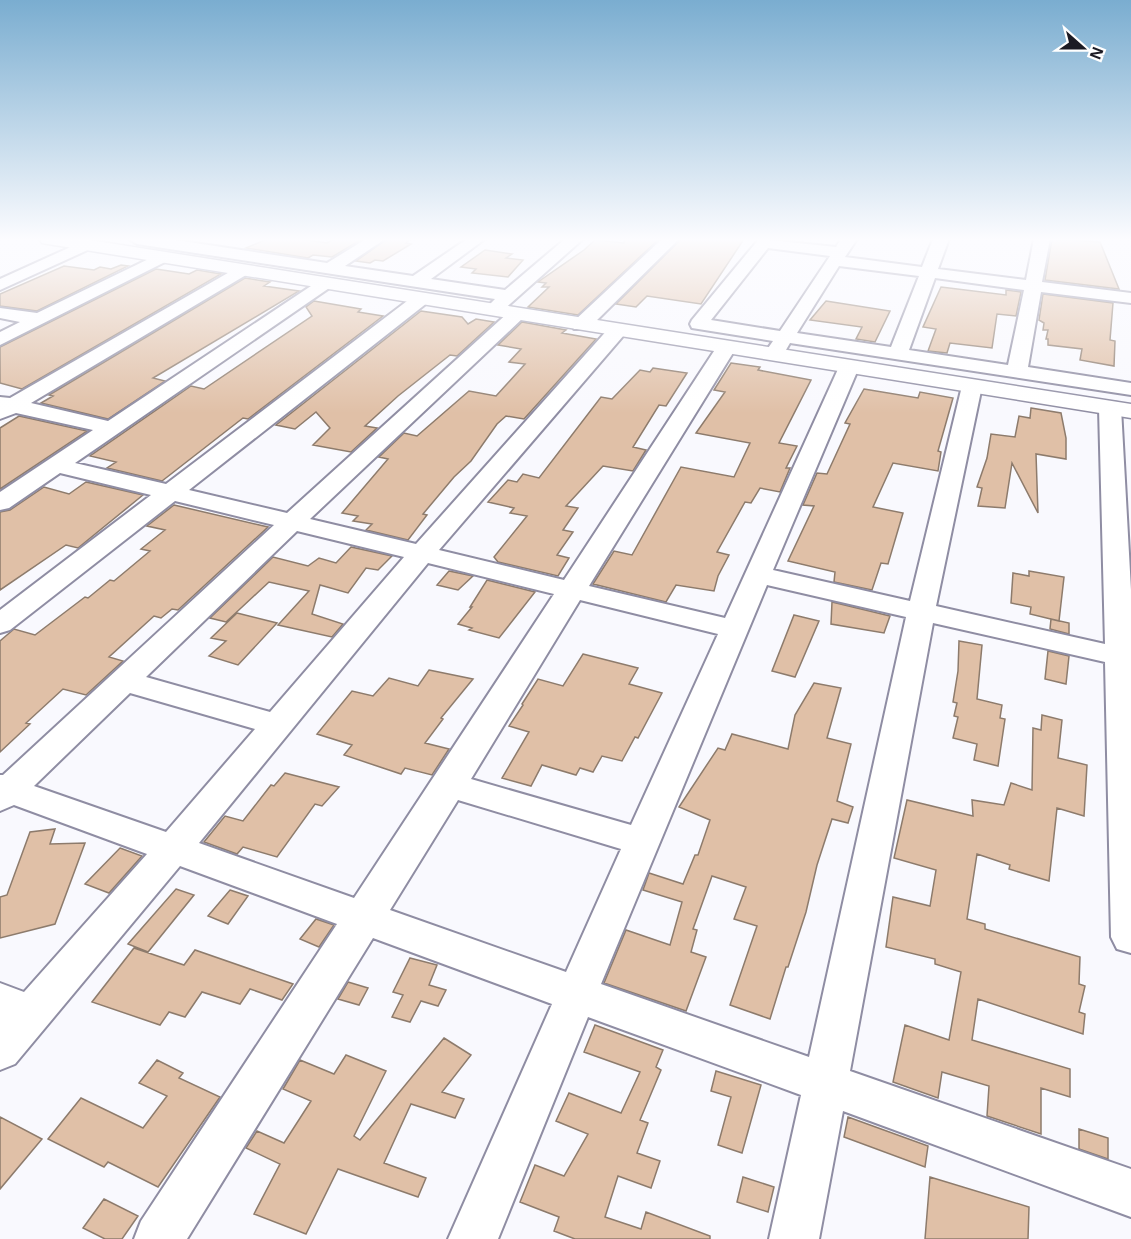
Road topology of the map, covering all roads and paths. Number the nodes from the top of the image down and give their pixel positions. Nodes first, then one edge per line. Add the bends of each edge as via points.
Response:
1 (81, 297) edge
2 (186, 297) edge
3 (299, 297) edge
4 (410, 297) edge
5 (453, 297) edge
6 (516, 297) edge
7 (610, 297) edge
8 (721, 297) edge
9 (812, 297) edge
10 (920, 297) edge
11 (1032, 297) edge
12 (506, 307) junction
13 (0, 313) edge
14 (37, 320) junction
15 (581, 325) junction
16 (617, 331) junction
17 (0, 339) edge
18 (779, 347) junction
19 (726, 348) junction
20 (898, 354) junction
21 (849, 367) junction
22 (1017, 372) junction
23 (972, 386) junction
24 (1124, 403) edge
25 (4, 407) edge
26 (111, 428) junction
27 (56, 465) junction
28 (169, 492) junction
29 (0, 503) edge
30 (292, 522) junction
31 (422, 553) junction
32 (758, 575) junction
33 (571, 590) junction
34 (921, 612) junction
35 (0, 624) edge
36 (733, 629) junction
37 (1118, 656) junction
38 (124, 681) junction
39 (278, 725) junction
40 (1127, 733) edge
41 (450, 785) junction
42 (3, 792) edge
43 (641, 842) junction
44 (174, 848) junction
45 (1130, 914) edge
46 (366, 916) junction
47 (575, 994) junction
48 (16, 1008) edge
49 (0, 1050) edge
50 (826, 1085) junction
51 (1131, 1193) edge
52 (159, 1239) edge
53 (473, 1239) edge
54 (794, 1239) edge

1 - 14 street
2 - 25 street
3 - 26 street
4 - 28 street
5 - 12 highway
6 - 12 street
7 - 15 street
8 - 18 street via 699,324
9 - 18 street
10 - 20 street
11 - 22 street
12 - 15 highway
12 - 30 street
13 - 14 street
14 - 17 street
15 - 16 highway
16 - 19 highway
16 - 31 street
18 - 19 highway
18 - 20 street
18 - 21 highway
19 - 33 street
20 - 22 street
21 - 23 highway
21 - 32 street
22 - 24 street
23 - 24 highway
23 - 34 street
24 - 37 street
25 - 26 street
26 - 27 street
27 - 28 street
27 - 29 street
28 - 30 street
28 - 35 street
30 - 31 street
30 - 38 street
31 - 33 street
31 - 39 street
32 - 34 street
32 - 36 street
33 - 36 street
33 - 41 street
34 - 37 street
34 - 50 street
36 - 43 street
37 - 40 street
38 - 39 street
38 - 42 street
39 - 44 street
40 - 45 street
41 - 43 street
41 - 46 street
42 - 44 street
43 - 47 street
44 - 46 street
44 - 48 street
46 - 47 street
46 - 52 street
47 - 50 street
47 - 53 street
48 - 49 street
50 - 51 street
50 - 54 street

